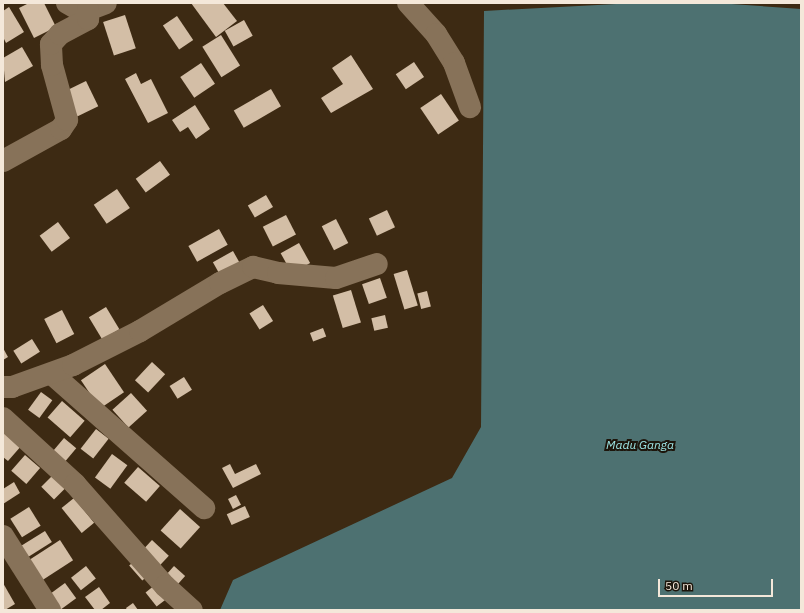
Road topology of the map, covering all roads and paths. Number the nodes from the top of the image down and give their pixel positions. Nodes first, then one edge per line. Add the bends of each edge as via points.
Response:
1 (67, 3) edge
2 (408, 3) edge
3 (97, 6) edge
4 (470, 107) dead end
5 (3, 161) edge
6 (377, 264) dead end
7 (52, 374) junction
8 (3, 387) edge
9 (3, 418) edge
10 (204, 508) dead end
11 (3, 536) edge
12 (50, 610) edge
13 (192, 610) edge

1 - 3 street via 78,9
2 - 4 street via 436,34 454,63
3 - 5 street via 88,20 60,34 52,44 52,65 67,120 61,129
6 - 7 street via 336,278 278,273 253,267 220,283 140,331
7 - 8 street via 12,387
7 - 10 street
9 - 13 street via 75,484 165,586
11 - 12 street

